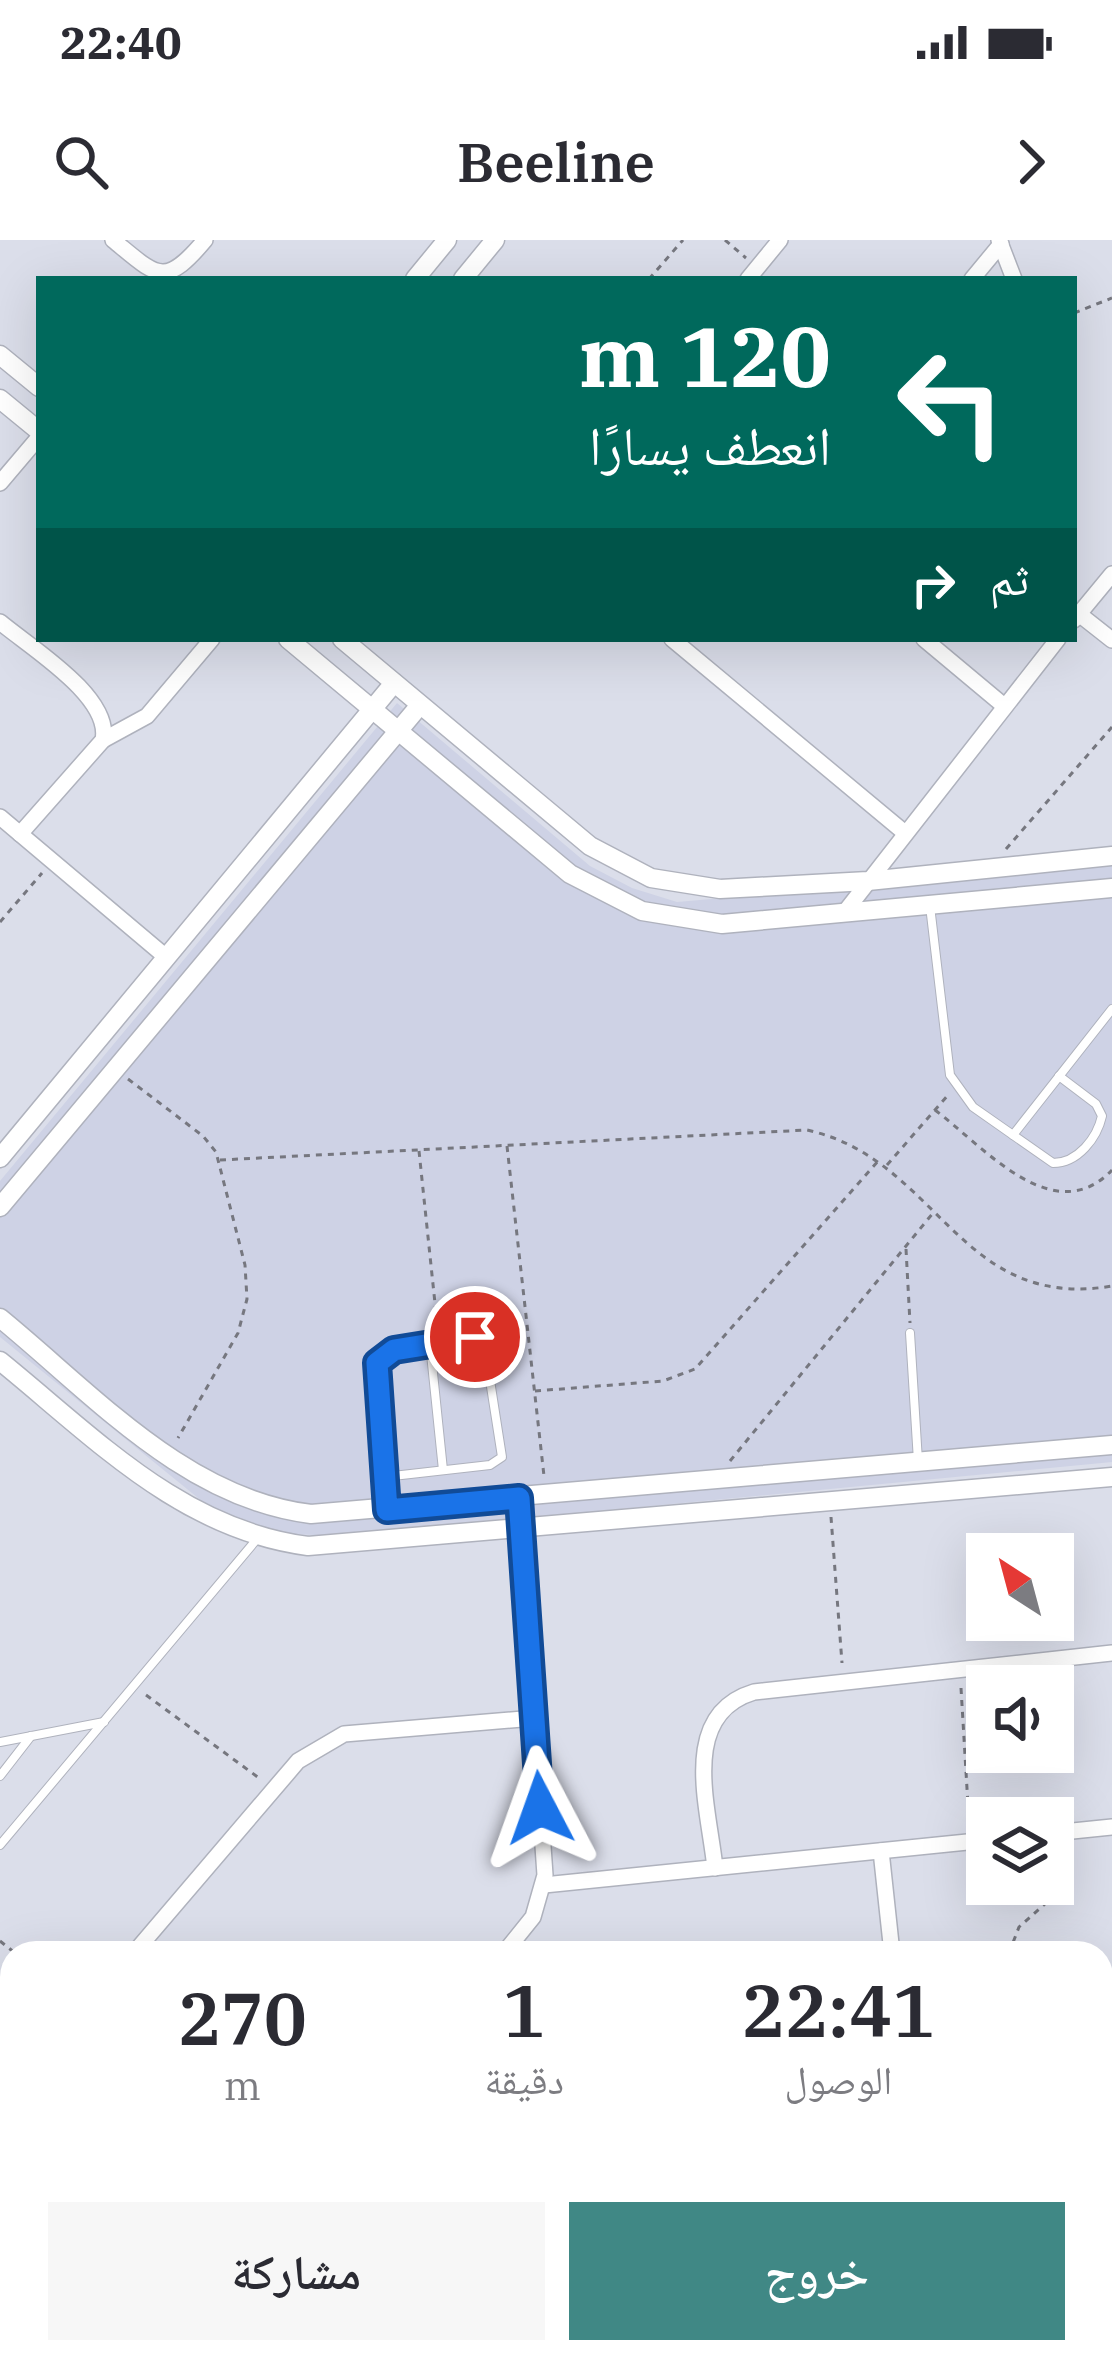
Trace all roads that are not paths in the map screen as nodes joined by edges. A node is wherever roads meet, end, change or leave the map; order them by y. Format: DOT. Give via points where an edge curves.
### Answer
graph roads {
  1 [pos="113,240"];
  2 [pos="205,240"];
  3 [pos="447,240"];
  4 [pos="495,240"];
  5 [pos="780,240"];
  6 [pos="1000,242"];
  7 [pos="753,273"];
  8 [pos="417,276"];
  9 [pos="465,276"];
  10 [pos="974,276"];
  11 [pos="1013,276"];
  12 [pos="0,355"];
  13 [pos="36,385"];
  14 [pos="0,399"];
  15 [pos="36,431"];
  16 [pos="36,438"];
  17 [pos="0,483"];
  18 [pos="1112,574"];
  19 [pos="1077,617"];
  20 [pos="0,622"];
  21 [pos="1112,640"];
  22 [pos="209,642"];
  23 [pos="292,642"];
  24 [pos="345,642"];
  25 [pos="676,642"];
  26 [pos="928,642"];
  27 [pos="1056,642"];
  28 [pos="394,682"];
  29 [pos="420,704"];
  30 [pos="1004,705"];
  31 [pos="372,709"];
  32 [pos="398,731"];
  33 [pos="103,740"];
  34 [pos="0,817"];
  35 [pos="905,833"];
  36 [pos="20,834"];
  37 [pos="1112,856"];
  38 [pos="868,881"];
  39 [pos="1112,887"];
  40 [pos="930,904"];
  41 [pos="844,913"];
  42 [pos="166,957"];
  43 [pos="1112,1009"];
  44 [pos="1059,1076"];
  45 [pos="1013,1135"];
  46 [pos="0,1158"];
  47 [pos="0,1207"];
  48 [pos="0,1318"];
  49 [pos="910,1334"];
  50 [pos="435,1343"];
  51 [pos="0,1361"];
  52 [pos="1112,1445"];
  53 [pos="996,1455"];
  54 [pos="918,1462"];
  55 [pos="443,1470"];
  56 [pos="384,1477"];
  57 [pos="1112,1477"];
  58 [pos="998,1487"];
  59 [pos="519,1498"];
  60 [pos="387,1510"];
  61 [pos="521,1530"];
  62 [pos="258,1538"];
  63 [pos="1112,1653"];
  64 [pos="534,1718"];
  65 [pos="105,1722"];
  66 [pos="31,1736"];
  67 [pos="0,1742"];
  68 [pos="0,1776"];
  69 [pos="1112,1827"];
  70 [pos="1074,1831"];
  71 [pos="966,1842"];
  72 [pos="0,1845"];
  73 [pos="881,1851"];
  74 [pos="715,1868"];
  75 [pos="544,1885"];
  76 [pos="144,1941"];
  77 [pos="514,1941"];
  78 [pos="891,1941"];
  1 -- 2 [label="street" via="164,274"];
  3 -- 8 [label="street"];
  4 -- 9 [label="street"];
  5 -- 7 [label="street"];
  6 -- 10 [label="street"];
  6 -- 11 [label="street"];
  12 -- 13 [label="street"];
  14 -- 15 [label="street"];
  16 -- 17 [label="street"];
  18 -- 19 [label="street"];
  19 -- 21 [label="street"];
  20 -- 33 [label="street" via="98,705"];
  22 -- 33 [label="street" via="140,723"];
  23 -- 31 [label="street"];
  24 -- 28 [label="street"];
  25 -- 35 [label="street"];
  26 -- 30 [label="street"];
  27 -- 30 [label="street"];
  28 -- 29 [label="street"];
  28 -- 31 [label="street"];
  29 -- 32 [label="street"];
  29 -- 38 [label="street" via="590,846 651,878 720,889"];
  30 -- 35 [label="street"];
  31 -- 32 [label="street"];
  31 -- 42 [label="street"];
  32 -- 41 [label="street" via="569,874 616,902 695,922"];
  32 -- 47 [label="street"];
  33 -- 36 [label="street"];
  34 -- 36 [label="street"];
  35 -- 38 [label="street"];
  36 -- 42 [label="street"];
  37 -- 38 [label="street"];
  38 -- 41 [label="street"];
  39 -- 40 [label="street"];
  40 -- 41 [label="street"];
  40 -- 45 [label="lane" via="947,1064 973,1107"];
  42 -- 46 [label="street"];
  43 -- 44 [label="lane"];
  44 -- 45 [label="lane"];
  44 -- 45 [label="lane" via="1102,1116 1078,1157 1053,1163"];
  48 -- 60 [label="street" via="213,1486 266,1507 333,1515"];
  49 -- 54 [label="lane"];
  50 -- 55 [label="lane"];
  50 -- 55 [label="lane" via="475,1337 488,1347 504,1452 490,1465"];
  50 -- 56 [label="lane" via="387,1352 377,1363"];
  51 -- 62 [label="street" via="162,1492"];
  52 -- 53 [label="street"];
  53 -- 54 [label="street"];
  53 -- 58 [label="street"];
  54 -- 59 [label="street"];
  55 -- 56 [label="lane"];
  56 -- 60 [label="lane"];
  57 -- 58 [label="street"];
  58 -- 61 [label="street"];
  59 -- 60 [label="street"];
  59 -- 61 [label="street"];
  61 -- 62 [label="street" via="334,1547"];
  61 -- 64 [label="street"];
  62 -- 65 [label="lane"];
  63 -- 74 [label="street" via="754,1692 730,1702 703,1742"];
  64 -- 75 [label="street"];
  64 -- 76 [label="street" via="344,1734 313,1747"];
  65 -- 66 [label="lane"];
  65 -- 72 [label="lane"];
  66 -- 67 [label="lane"];
  66 -- 68 [label="lane"];
  69 -- 70 [label="street"];
  71 -- 73 [label="street"];
  73 -- 74 [label="street"];
  73 -- 78 [label="street"];
  74 -- 75 [label="street"];
  75 -- 77 [label="street"];
}
